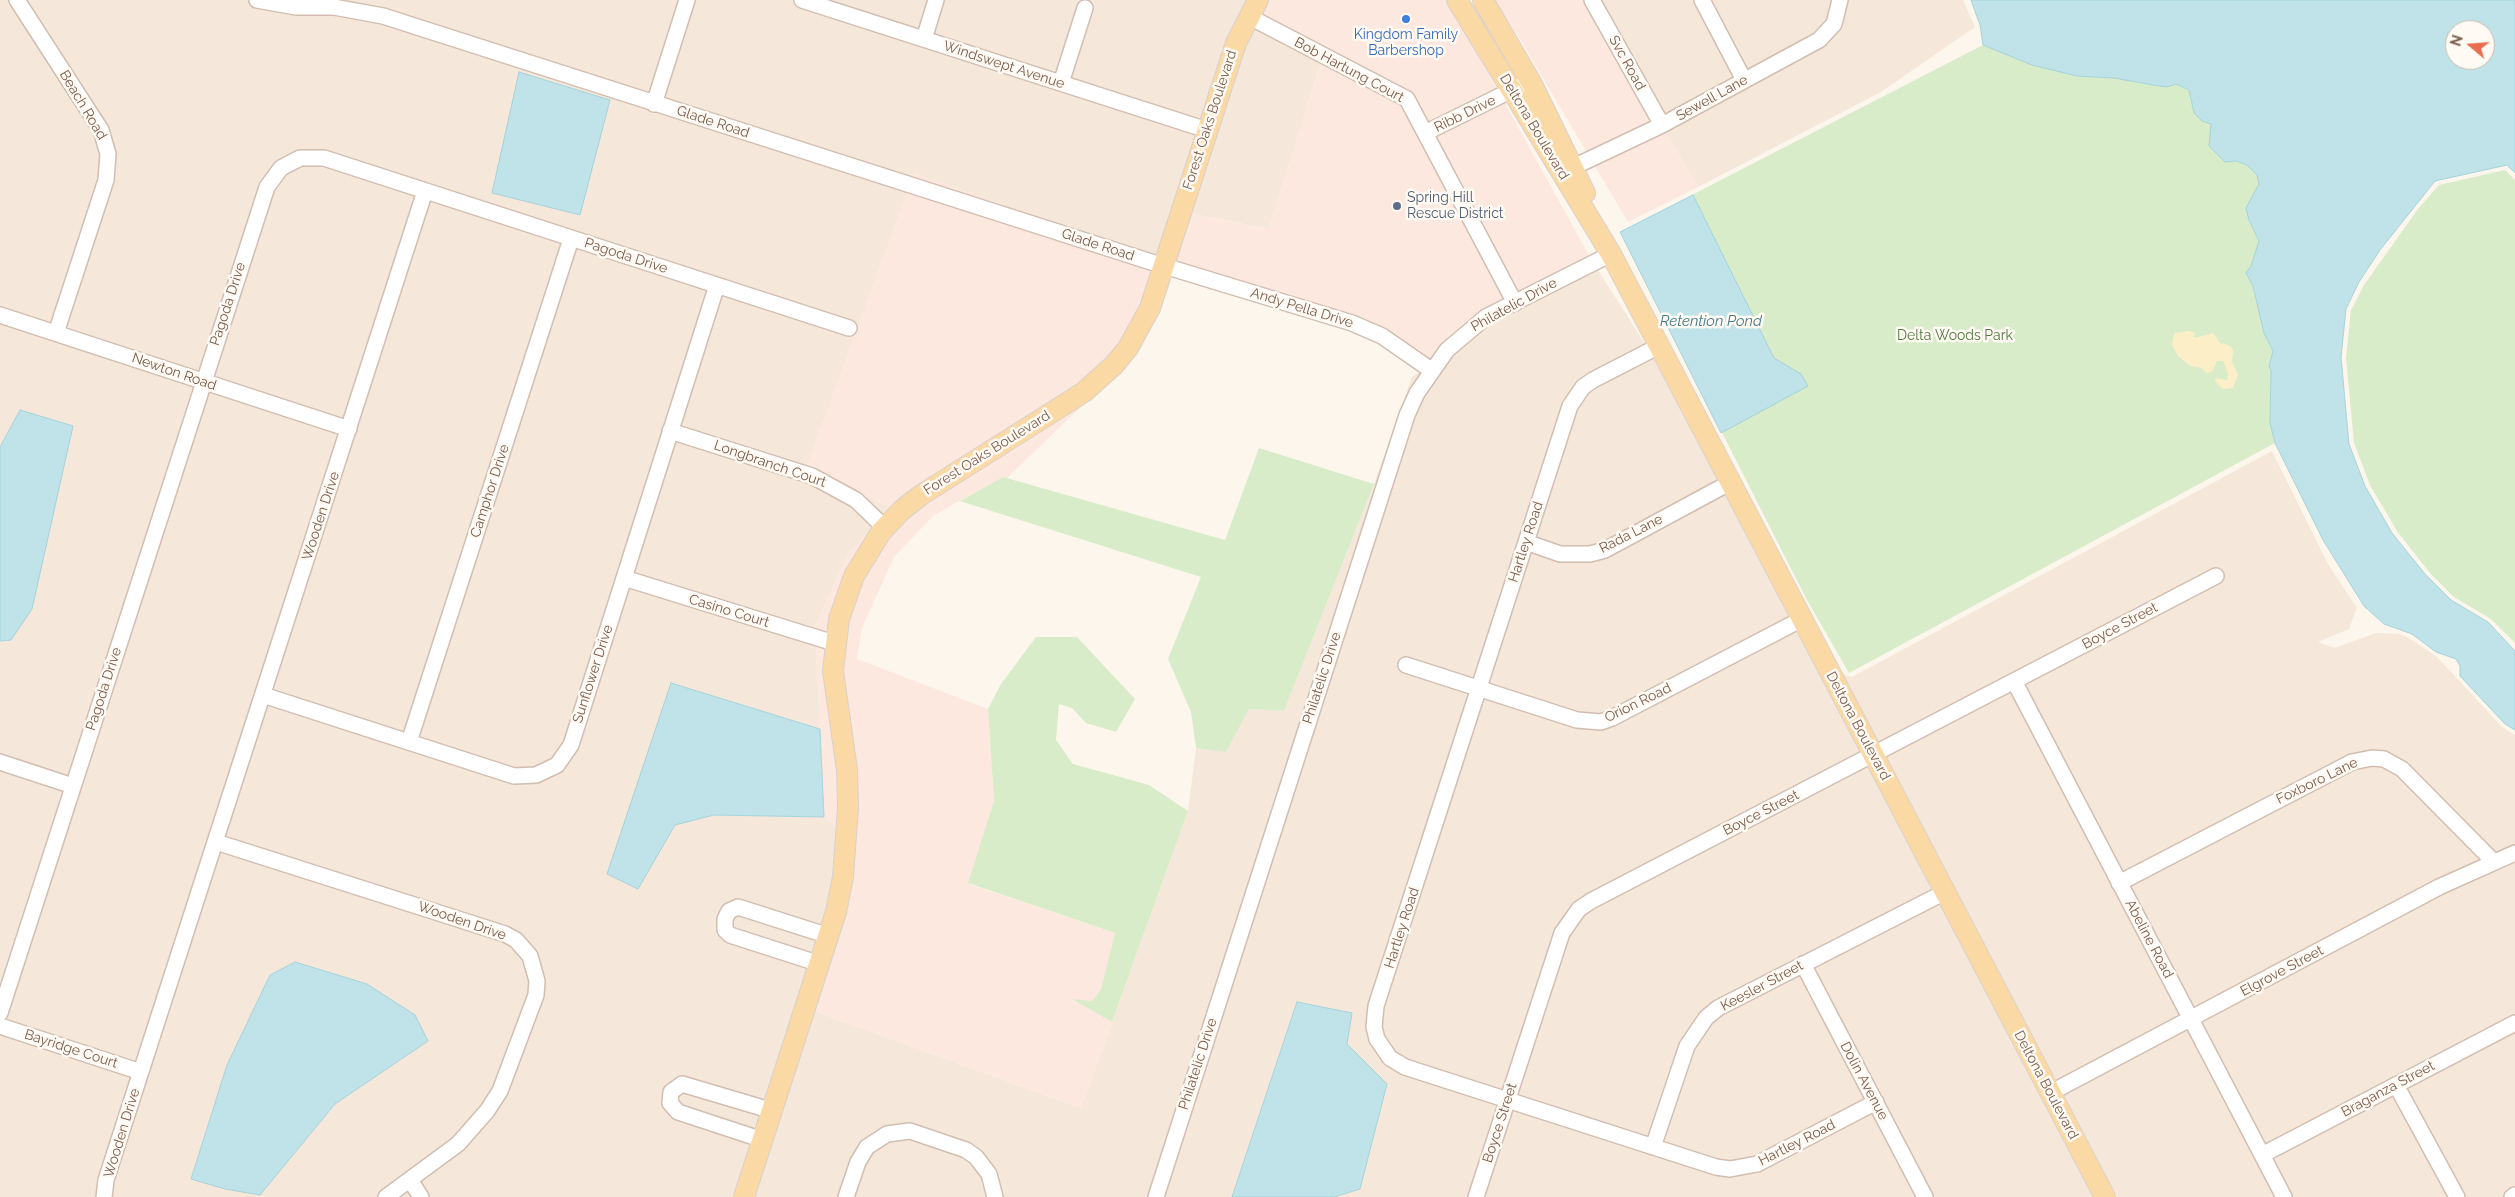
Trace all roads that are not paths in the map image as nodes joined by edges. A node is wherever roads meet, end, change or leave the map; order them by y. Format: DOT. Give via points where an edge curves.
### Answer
graph roads {
  1 [pos="17,0"];
  2 [pos="257,0"];
  3 [pos="687,0"];
  4 [pos="802,0"];
  5 [pos="936,0"];
  6 [pos="1457,0"];
  7 [pos="1483,0"];
  8 [pos="1592,0"];
  9 [pos="1702,0"];
  10 [pos="1840,0"];
  11 [pos="1085,8"];
  12 [pos="1253,8"];
  13 [pos="924,39"];
  14 [pos="1530,80"];
  15 [pos="1744,80"];
  16 [pos="1061,83"];
  17 [pos="1512,92"];
  18 [pos="654,104"];
  19 [pos="1662,125"];
  20 [pos="1207,130"];
  21 [pos="1425,133"];
  22 [pos="1568,169"];
  23 [pos="425,191"];
  24 [pos="571,239"];
  25 [pos="1612,254"];
  26 [pos="1164,266"];
  27 [pos="717,285"];
  28 [pos="1514,303"];
  29 [pos="0,315"];
  30 [pos="849,328"];
  31 [pos="56,333"];
  32 [pos="1659,346"];
  33 [pos="1431,370"];
  34 [pos="202,382"];
  35 [pos="349,430"];
  36 [pos="670,431"];
  37 [pos="1731,482"];
  38 [pos="885,528"];
  39 [pos="1526,542"];
  40 [pos="2216,576"];
  41 [pos="624,578"];
  42 [pos="1802,619"];
  43 [pos="834,643"];
  44 [pos="1406,665"];
  45 [pos="2014,681"];
  46 [pos="1479,688"];
  47 [pos="263,695"];
  48 [pos="409,742"];
  49 [pos="1873,755"];
  50 [pos="0,762"];
  51 [pos="73,786"];
  52 [pos="216,842"];
  53 [pos="2515,853"];
  54 [pos="2493,861"];
  55 [pos="2119,883"];
  56 [pos="1945,892"];
  57 [pos="829,936"];
  58 [pos="820,964"];
  59 [pos="1803,964"];
  60 [pos="0,1013"];
  61 [pos="2191,1019"];
  62 [pos="2515,1023"];
  63 [pos="0,1026"];
  64 [pos="141,1072"];
  65 [pos="2396,1084"];
  66 [pos="2050,1092"];
  67 [pos="1507,1101"];
  68 [pos="1876,1102"];
  69 [pos="773,1111"];
  70 [pos="763,1140"];
  71 [pos="1653,1147"];
  72 [pos="2262,1155"];
  73 [pos="410,1180"];
  74 [pos="104,1197"];
  75 [pos="386,1197"];
  76 [pos="421,1197"];
  77 [pos="744,1197"];
  78 [pos="846,1197"];
  79 [pos="995,1197"];
  80 [pos="1156,1197"];
  81 [pos="1476,1197"];
  82 [pos="1925,1197"];
  83 [pos="2105,1197"];
  84 [pos="2284,1197"];
  85 [pos="2457,1197"];
  1 -- 31 [label="street, Beach Road" via="101,130 108,154 106,180"];
  2 -- 18 [label="street, Glade Road" via="296,7 334,7 383,16"];
  3 -- 18 [label="street"];
  4 -- 13 [label="street, Windswept Avenue"];
  5 -- 13 [label="street"];
  6 -- 17 [label="main road, Deltona Boulevard"];
  7 -- 14 [label="main road, Deltona Boulevard"];
  8 -- 19 [label="street, Svc Road"];
  9 -- 15 [label="street"];
  10 -- 15 [label="street, Sewell Lane" via="1834,24 1819,40"];
  11 -- 16 [label="street"];
  12 -- 20 [label="main road, Forest Oaks Boulevard" via="1236,42"];
  12 -- 21 [label="street, Bob Hartung Court" via="1407,99"];
  13 -- 16 [label="street, Windswept Avenue"];
  14 -- 17 [label="street, Ribb Drive"];
  14 -- 22 [label="main road, Deltona Boulevard"];
  15 -- 19 [label="street, Sewell Lane"];
  16 -- 20 [label="street, Windswept Avenue"];
  17 -- 21 [label="street, Ribb Drive"];
  17 -- 22 [label="main road, Deltona Boulevard"];
  18 -- 26 [label="street, Glade Road"];
  19 -- 22 [label="street, Sewell Lane"];
  20 -- 26 [label="main road, Forest Oaks Boulevard"];
  21 -- 28 [label="street, Bob Hartung Court"];
  22 -- 25 [label="main road, Deltona Boulevard"];
  23 -- 24 [label="street, Pagoda Drive"];
  23 -- 34 [label="street, Pagoda Drive" via="324,158 300,158 281,168 267,187"];
  23 -- 35 [label="street, Wooden Drive"];
  24 -- 27 [label="street, Pagoda Drive"];
  24 -- 48 [label="street, Camphor Drive"];
  25 -- 28 [label="street, Philatelic Drive"];
  25 -- 32 [label="main road, Deltona Boulevard"];
  26 -- 33 [label="street, Andy Pella Drive" via="1360,326 1402,348"];
  26 -- 38 [label="main road, Forest Oaks Boulevard" via="1140,329 1099,380 921,495"];
  27 -- 30 [label="street, Pagoda Drive"];
  27 -- 36 [label="street, Sunflower Drive"];
  28 -- 33 [label="street, Philatelic Drive" via="1466,332"];
  29 -- 31 [label="street, Newton Road"];
  31 -- 34 [label="street, Newton Road"];
  32 -- 37 [label="main road, Deltona Boulevard"];
  32 -- 39 [label="street, Hartley Road" via="1593,380 1576,396"];
  33 -- 80 [label="street, Philatelic Drive" via="1407,415"];
  34 -- 35 [label="street, Newton Road"];
  34 -- 51 [label="street, Pagoda Drive"];
  35 -- 47 [label="street, Wooden Drive"];
  36 -- 38 [label="street, Longbranch Court" via="812,476 856,500"];
  36 -- 41 [label="street, Sunflower Drive"];
  37 -- 39 [label="street, Rada Lane" via="1605,550 1590,554 1560,554"];
  37 -- 42 [label="main road, Deltona Boulevard"];
  38 -- 43 [label="main road, Forest Oaks Boulevard" via="854,576"];
  39 -- 46 [label="street, Hartley Road"];
  40 -- 45 [label="street, Boyce Street"];
  41 -- 43 [label="street, Casino Court"];
  41 -- 48 [label="street, Sunflower Drive" via="571,745 557,764 536,776 514,776"];
  42 -- 46 [label="street, Orion Road" via="1601,722 1577,720"];
  42 -- 49 [label="main road, Deltona Boulevard"];
  43 -- 57 [label="main road, Forest Oaks Boulevard" via="835,694 845,755 848,808 843,877"];
  44 -- 46 [label="street, Orion Road"];
  45 -- 49 [label="street, Boyce Street"];
  45 -- 55 [label="street, Abeline Road"];
  46 -- 67 [label="street, Hartley Road" via="1376,1006 1374,1027 1382,1049 1397,1064"];
  47 -- 48 [label="street, Sunflower Drive"];
  47 -- 52 [label="street, Wooden Drive"];
  49 -- 56 [label="main road, Deltona Boulevard"];
  49 -- 67 [label="street, Boyce Street" via="1579,909 1562,933"];
  50 -- 51 [label="street"];
  51 -- 60 [label="street, Pagoda Drive"];
  52 -- 64 [label="street, Wooden Drive"];
  52 -- 73 [label="street, Wooden Drive" via="505,934 516,940 530,956 537,981 536,994 500,1091 465,1137"];
  53 -- 54 [label="street, Elgrove Street"];
  54 -- 55 [label="street, Foxboro Lane" via="2402,769 2384,759 2372,758 2352,762"];
  54 -- 61 [label="street, Elgrove Street"];
  55 -- 61 [label="street, Abeline Road"];
  56 -- 59 [label="street, Keesler Street"];
  56 -- 66 [label="main road, Deltona Boulevard"];
  57 -- 58 [label="main road, Forest Oaks Boulevard"];
  57 -- 58 [label="street" via="738,908 726,916 725,930 730,935"];
  58 -- 69 [label="main road, Forest Oaks Boulevard"];
  59 -- 68 [label="street, Dolin Avenue"];
  59 -- 71 [label="street, Keesler Street" via="1718,1008 1695,1032 1687,1046"];
  61 -- 66 [label="street, Elgrove Street"];
  61 -- 72 [label="street, Abeline Road"];
  62 -- 65 [label="street, Braganza Street"];
  63 -- 64 [label="street, Bayridge Court"];
  64 -- 74 [label="street, Wooden Drive" via="106,1180"];
  65 -- 72 [label="street, Braganza Street"];
  65 -- 85 [label="street"];
  66 -- 83 [label="main road, Deltona Boulevard"];
  67 -- 71 [label="street, Hartley Road"];
  67 -- 81 [label="street, Boyce Street"];
  68 -- 71 [label="street, Hartley Road" via="1746,1167 1716,1167"];
  68 -- 82 [label="street, Dolin Avenue"];
  69 -- 70 [label="main road, Forest Oaks Boulevard"];
  69 -- 70 [label="street" via="682,1084 671,1092 670,1103 678,1112"];
  70 -- 77 [label="main road, Forest Oaks Boulevard"];
  72 -- 84 [label="street, Abeline Road"];
  73 -- 75 [label="street, Wooden Drive"];
  73 -- 76 [label="street"];
  78 -- 79 [label="street" via="867,1147 887,1134 910,1131 966,1150 976,1157 989,1174"];
}
